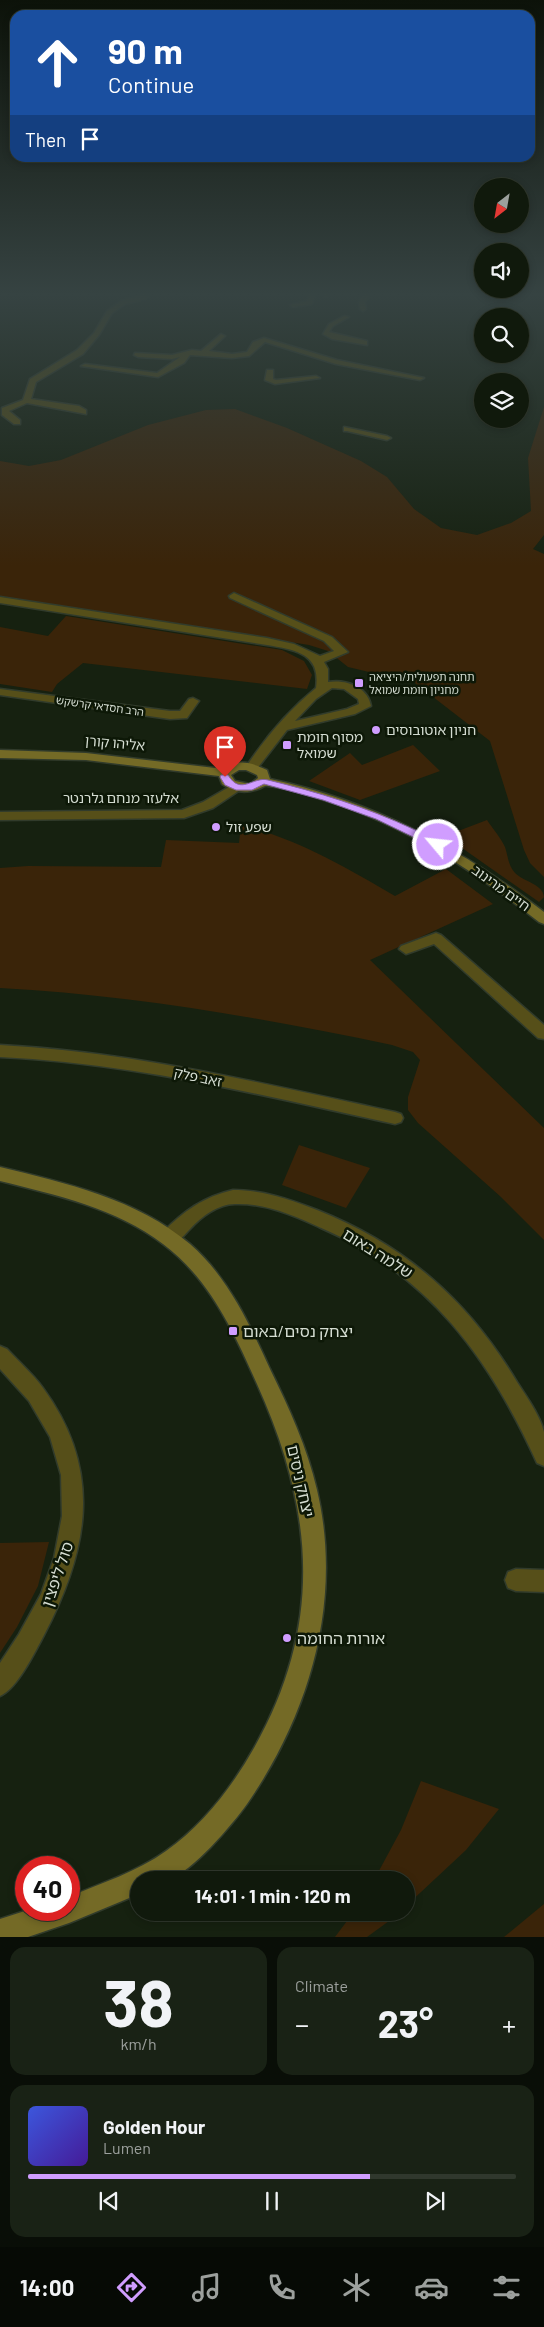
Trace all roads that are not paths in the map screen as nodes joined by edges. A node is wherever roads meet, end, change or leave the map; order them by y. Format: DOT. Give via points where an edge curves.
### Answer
graph roads {
  1 [pos="32,384"];
  2 [pos="26,401"];
  3 [pos="83,412"];
  4 [pos="17,422"];
  5 [pos="347,429"];
  6 [pos="387,438"];
  7 [pos="234,596"];
  8 [pos="0,600"];
  9 [pos="318,660"];
  10 [pos="322,688"];
  11 [pos="0,692"];
  12 [pos="193,702"];
  13 [pos="285,727"];
  14 [pos="0,754"];
  15 [pos="252,767"];
  16 [pos="226,773"];
  17 [pos="263,781"];
  18 [pos="236,787"];
  19 [pos="0,816"];
  20 [pos="544,919"];
  21 [pos="406,949"];
  22 [pos="544,1034"];
  23 [pos="0,1051"];
  24 [pos="395,1118"];
  25 [pos="0,1174"];
  26 [pos="170,1238"];
  27 [pos="0,1354"];
  28 [pos="544,1456"];
  29 [pos="516,1580"];
  30 [pos="544,1581"];
  31 [pos="0,1684"];
  32 [pos="157,1871"];
  33 [pos="130,1885"];
  34 [pos="80,1905"];
  35 [pos="35,1921"];
  36 [pos="0,1933"];
  1 -- 2 [label="street"];
  2 -- 3 [label="street" via="76,408"];
  2 -- 4 [label="street" via="5,410"];
  5 -- 6 [label="street"];
  7 -- 9 [label="street" via="328,639 342,652"];
  8 -- 9 [label="street" via="285,646"];
  9 -- 10 [label="street" via="324,675"];
  10 -- 13 [label="street"];
  10 -- 13 [label="street" via="338,685 351,688 364,698 365,706"];
  11 -- 12 [label="street, הרב חסדאי קרשקש" via="170,715 183,715"];
  13 -- 15 [label="street" via="263,749"];
  14 -- 16 [label="street, אליהו קורן" via="131,759"];
  15 -- 16 [label="street" via="237,767"];
  15 -- 17 [label="street" via="263,773"];
  16 -- 18 [label="street" via="226,781"];
  17 -- 18 [label="street" via="252,787"];
  17 -- 20 [label="street, חיים מרינוב" via="348,805 425,837"];
  18 -- 19 [label="street, אלעזר מנחם גלרנטר" via="214,802 184,814"];
  21 -- 22 [label="street" via="436,938"];
  23 -- 24 [label="street, זאב פלק" via="79,1054 132,1062"];
  25 -- 26 [label="street, יצחק ניסים" via="95,1202"];
  26 -- 28 [label="street, שלמה באום" via="200,1207 232,1196 273,1201 360,1238 398,1261 435,1291 492,1360 518,1401"];
  26 -- 32 [label="street, יצחק ניסים" via="213,1280 284,1418 298,1459 309,1508 316,1587 300,1667 264,1756 240,1795 212,1827 177,1859"];
  27 -- 31 [label="street, סול ליפצין" via="38,1393 52,1418 71,1471 74,1496 68,1550 56,1586 20,1655"];
  29 -- 30 [label="street"];
  33 -- 34 [label="street, יצחק ניסים"];
  35 -- 36 [label="street, יצחק ניסים"];
}
